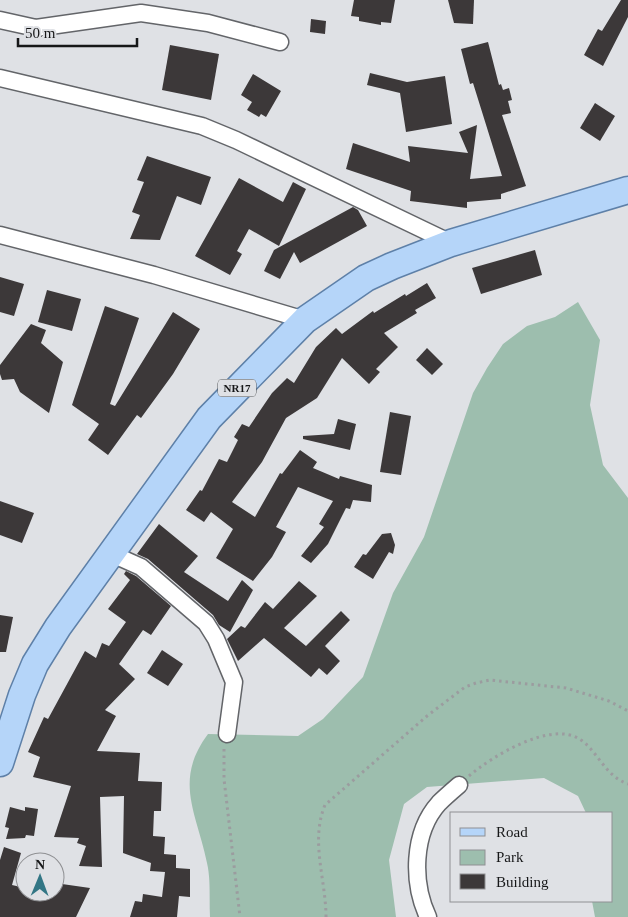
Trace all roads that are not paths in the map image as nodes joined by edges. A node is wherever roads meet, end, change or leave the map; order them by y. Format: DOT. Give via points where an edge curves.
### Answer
graph roads {
  1 [pos="0,20"];
  2 [pos="280,42"];
  3 [pos="0,78"];
  4 [pos="628,190"];
  5 [pos="0,235"];
  6 [pos="451,243"];
  7 [pos="304,320"];
  8 [pos="112,554"];
  9 [pos="227,734"];
  10 [pos="0,763"];
  11 [pos="459,785"];
  12 [pos="428,917"];
  1 -- 2 [label="street" via="36,28 141,13 208,23"];
  3 -- 6 [label="street" via="202,126"];
  4 -- 6 [label="main road, NR17"];
  5 -- 7 [label="street" via="154,275"];
  6 -- 7 [label="main road, NR17" via="366,278"];
  7 -- 8 [label="main road, NR17" via="209,418"];
  8 -- 9 [label="street" via="141,568 206,623 234,682"];
  8 -- 10 [label="main road, NR17" via="35,664"];
  11 -- 12 [label="street" via="438,804 420,836 419,891"];
}
